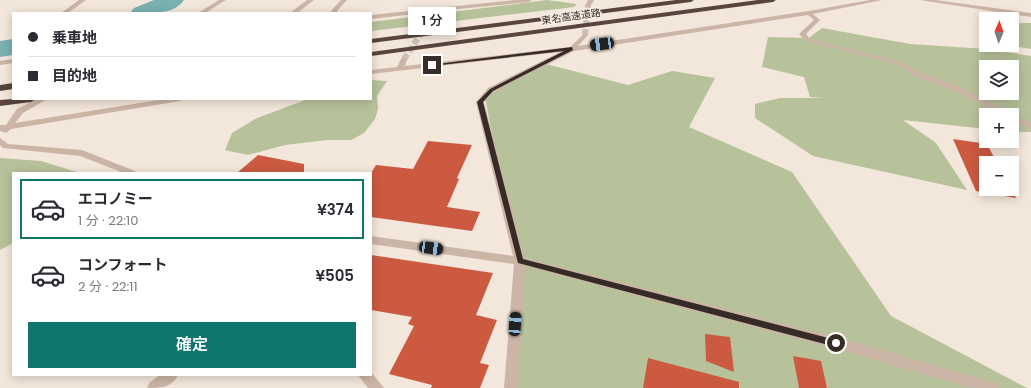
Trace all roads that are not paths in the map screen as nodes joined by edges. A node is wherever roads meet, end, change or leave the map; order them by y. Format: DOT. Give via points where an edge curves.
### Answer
graph roads {
  1 [pos="83,0"];
  2 [pos="223,0"];
  3 [pos="311,0"];
  4 [pos="344,0"];
  5 [pos="529,0"];
  6 [pos="592,0"];
  7 [pos="691,0"];
  8 [pos="773,0"];
  9 [pos="879,0"];
  10 [pos="923,0"];
  11 [pos="588,6"];
  12 [pos="437,9"];
  13 [pos="65,12"];
  14 [pos="203,12"];
  15 [pos="294,12"];
  16 [pos="335,12"];
  17 [pos="810,13"];
  18 [pos="1031,15"];
  19 [pos="372,17"];
  20 [pos="427,25"];
  21 [pos="585,34"];
  22 [pos="372,41"];
  23 [pos="572,49"];
  24 [pos="372,54"];
  25 [pos="404,59"];
  26 [pos="12,61"];
  27 [pos="0,63"];
  28 [pos="400,69"];
  29 [pos="372,72"];
  30 [pos="12,86"];
  31 [pos="0,88"];
  32 [pos="23,100"];
  33 [pos="41,100"];
  34 [pos="174,100"];
  35 [pos="0,103"];
  36 [pos="995,108"];
  37 [pos="1019,120"];
  38 [pos="1031,126"];
  39 [pos="4,127"];
  40 [pos="0,140"];
  41 [pos="130,172"];
  42 [pos="372,240"];
  43 [pos="520,261"];
  44 [pos="169,376"];
  45 [pos="366,376"];
  46 [pos="154,388"];
  47 [pos="377,388"];
  48 [pos="510,388"];
  49 [pos="993,388"];
  1 -- 13 [label="street"];
  2 -- 14 [label="street"];
  3 -- 15 [label="street"];
  4 -- 16 [label="street"];
  5 -- 12 [label="street"];
  6 -- 11 [label="street"];
  7 -- 22 [label="highway, 東名高速道路"];
  8 -- 24 [label="highway, 東名高速道路"];
  9 -- 17 [label="street"];
  10 -- 18 [label="street"];
  12 -- 19 [label="street"];
  12 -- 20 [label="street"];
  17 -- 23 [label="street"];
  17 -- 36 [label="street" via="817,20 802,34 808,40 898,63 919,75 955,88"];
  21 -- 23 [label="street"];
  23 -- 28 [label="street"];
  23 -- 43 [label="street" via="491,90 480,102"];
  25 -- 28 [label="street"];
  26 -- 27 [label="street"];
  28 -- 29 [label="street"];
  30 -- 31 [label="highway"];
  32 -- 35 [label="highway"];
  33 -- 39 [label="street" via="20,111"];
  34 -- 39 [label="street"];
  37 -- 38 [label="street"];
  39 -- 40 [label="street"];
  40 -- 41 [label="street" via="6,146 82,153"];
  42 -- 43 [label="street"];
  43 -- 48 [label="street"];
  43 -- 49 [label="street" via="836,343"];
  44 -- 46 [label="street"];
  45 -- 47 [label="street"];
}
